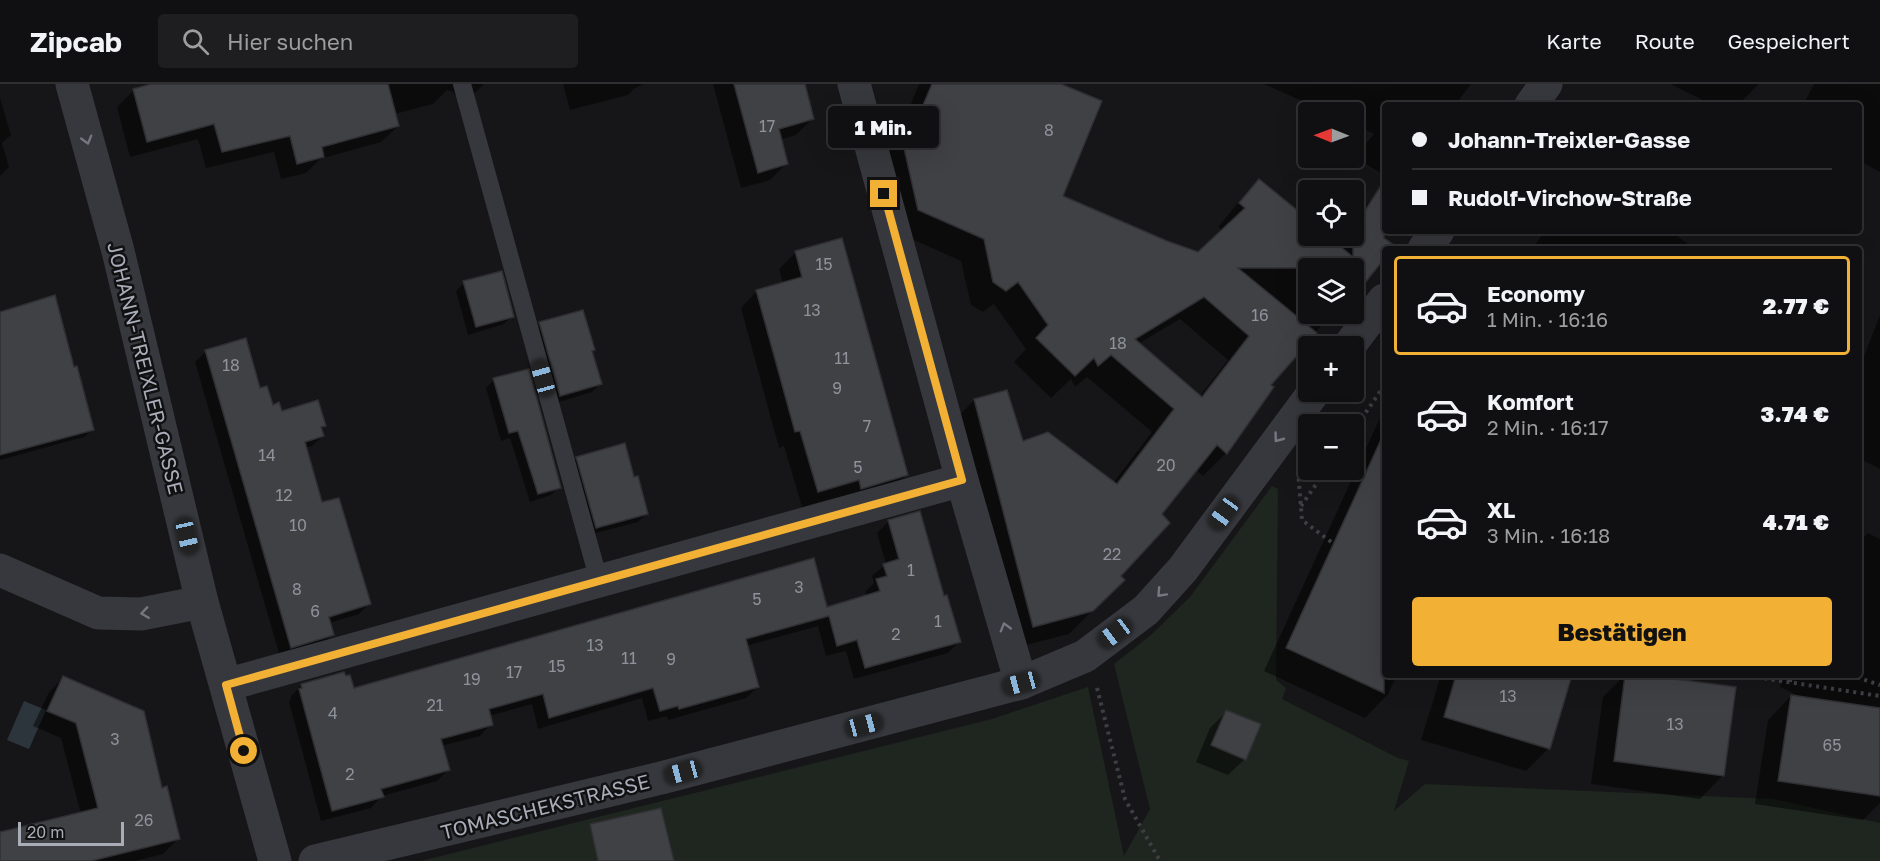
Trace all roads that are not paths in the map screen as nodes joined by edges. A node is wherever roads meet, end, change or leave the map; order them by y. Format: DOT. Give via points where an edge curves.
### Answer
graph roads {
  1 [pos="72,84"];
  2 [pos="462,84"];
  3 [pos="855,84"];
  4 [pos="1546,84"];
  5 [pos="1533,102"];
  6 [pos="1436,234"];
  7 [pos="1426,246"];
  8 [pos="1382,303"];
  9 [pos="1357,336"];
  10 [pos="1307,402"];
  11 [pos="962,480"];
  12 [pos="0,570"];
  13 [pos="598,581"];
  14 [pos="202,602"];
  15 [pos="1021,683"];
  16 [pos="226,685"];
  17 [pos="274,861"];
  18 [pos="315,861"];
  1 -- 14 [label="street, JOHANN-TREIXLER-GASSE, one-way" via="118,251"];
  2 -- 13 [label="lane"];
  3 -- 11 [label="street"];
  4 -- 5 [label="street"];
  6 -- 7 [label="street"];
  8 -- 9 [label="street"];
  10 -- 15 [label="street, TOMASCHEKSTRASSE, one-way" via="1183,569 1146,610 1084,656"];
  11 -- 13 [label="street"];
  15 -- 11 [label="street, one-way"];
  14 -- 12 [label="street, one-way" via="141,614 98,614"];
  13 -- 16 [label="street"];
  14 -- 16 [label="street, JOHANN-TREIXLER-GASSE"];
  15 -- 18 [label="street, TOMASCHEKSTRASSE" via="661,778"];
  16 -- 17 [label="street, JOHANN-TREIXLER-GASSE"];
}
